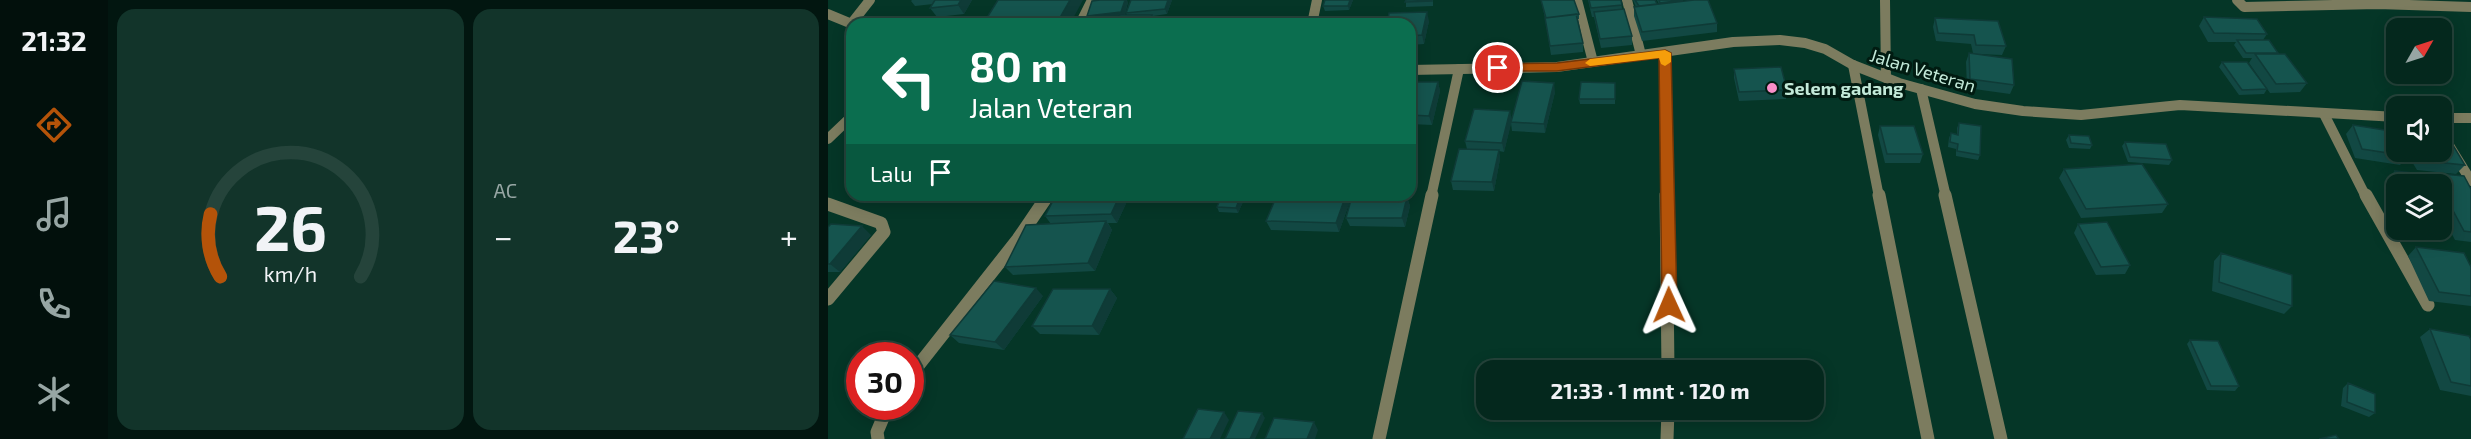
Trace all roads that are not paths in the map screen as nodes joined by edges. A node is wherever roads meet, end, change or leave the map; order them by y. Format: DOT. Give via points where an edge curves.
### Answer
graph roads {
  1 [pos="870,0"];
  2 [pos="1092,0"];
  3 [pos="1317,0"];
  4 [pos="1577,0"];
  5 [pos="1627,0"];
  6 [pos="1885,0"];
  7 [pos="2237,0"];
  8 [pos="2471,7"];
  9 [pos="828,14"];
  10 [pos="856,18"];
  11 [pos="1083,18"];
  12 [pos="1313,18"];
  13 [pos="846,22"];
  14 [pos="1665,53"];
  15 [pos="1641,55"];
  16 [pos="1593,62"];
  17 [pos="1853,65"];
  18 [pos="1459,69"];
  19 [pos="1416,70"];
  20 [pos="1886,78"];
  21 [pos="1921,89"];
  22 [pos="2324,114"];
  23 [pos="2386,117"];
  24 [pos="2452,118"];
  25 [pos="2471,118"];
  26 [pos="846,122"];
  27 [pos="828,139"];
  28 [pos="2452,150"];
  29 [pos="2471,181"];
  30 [pos="1044,201"];
  31 [pos="828,204"];
  32 [pos="828,299"];
  33 [pos="2428,305"];
  34 [pos="924,358"];
  35 [pos="1668,360"];
  36 [pos="882,420"];
  37 [pos="1668,420"];
  38 [pos="878,439"];
  39 [pos="1380,439"];
  40 [pos="1667,439"];
  41 [pos="1928,439"];
  42 [pos="2001,439"];
  1 -- 10 [label="street"];
  2 -- 11 [label="street"];
  3 -- 12 [label="street"];
  4 -- 16 [label="street"];
  5 -- 15 [label="street"];
  6 -- 20 [label="street"];
  7 -- 8 [label="street" via="2244,7"];
  9 -- 13 [label="street"];
  14 -- 15 [label="street, Jalan Veteran"];
  14 -- 17 [label="street, Jalan Veteran" via="1733,42 1780,40 1825,49"];
  14 -- 35 [label="street"];
  15 -- 16 [label="street, Jalan Veteran"];
  16 -- 18 [label="street, Jalan Veteran" via="1557,67"];
  17 -- 20 [label="street, Jalan Veteran"];
  17 -- 41 [label="street"];
  18 -- 19 [label="street, Jalan Veteran"];
  18 -- 39 [label="street"];
  20 -- 21 [label="street, Jalan Veteran"];
  21 -- 22 [label="street, Jalan Veteran" via="1975,104 2081,115 2180,105"];
  21 -- 42 [label="street"];
  22 -- 23 [label="street, Jalan Veteran"];
  22 -- 33 [label="street" via="2377,218"];
  24 -- 25 [label="street"];
  26 -- 27 [label="street"];
  28 -- 29 [label="street"];
  30 -- 34 [label="street"];
  31 -- 32 [label="street" via="881,223 884,228"];
  36 -- 38 [label="street"];
  37 -- 40 [label="street"];
}
